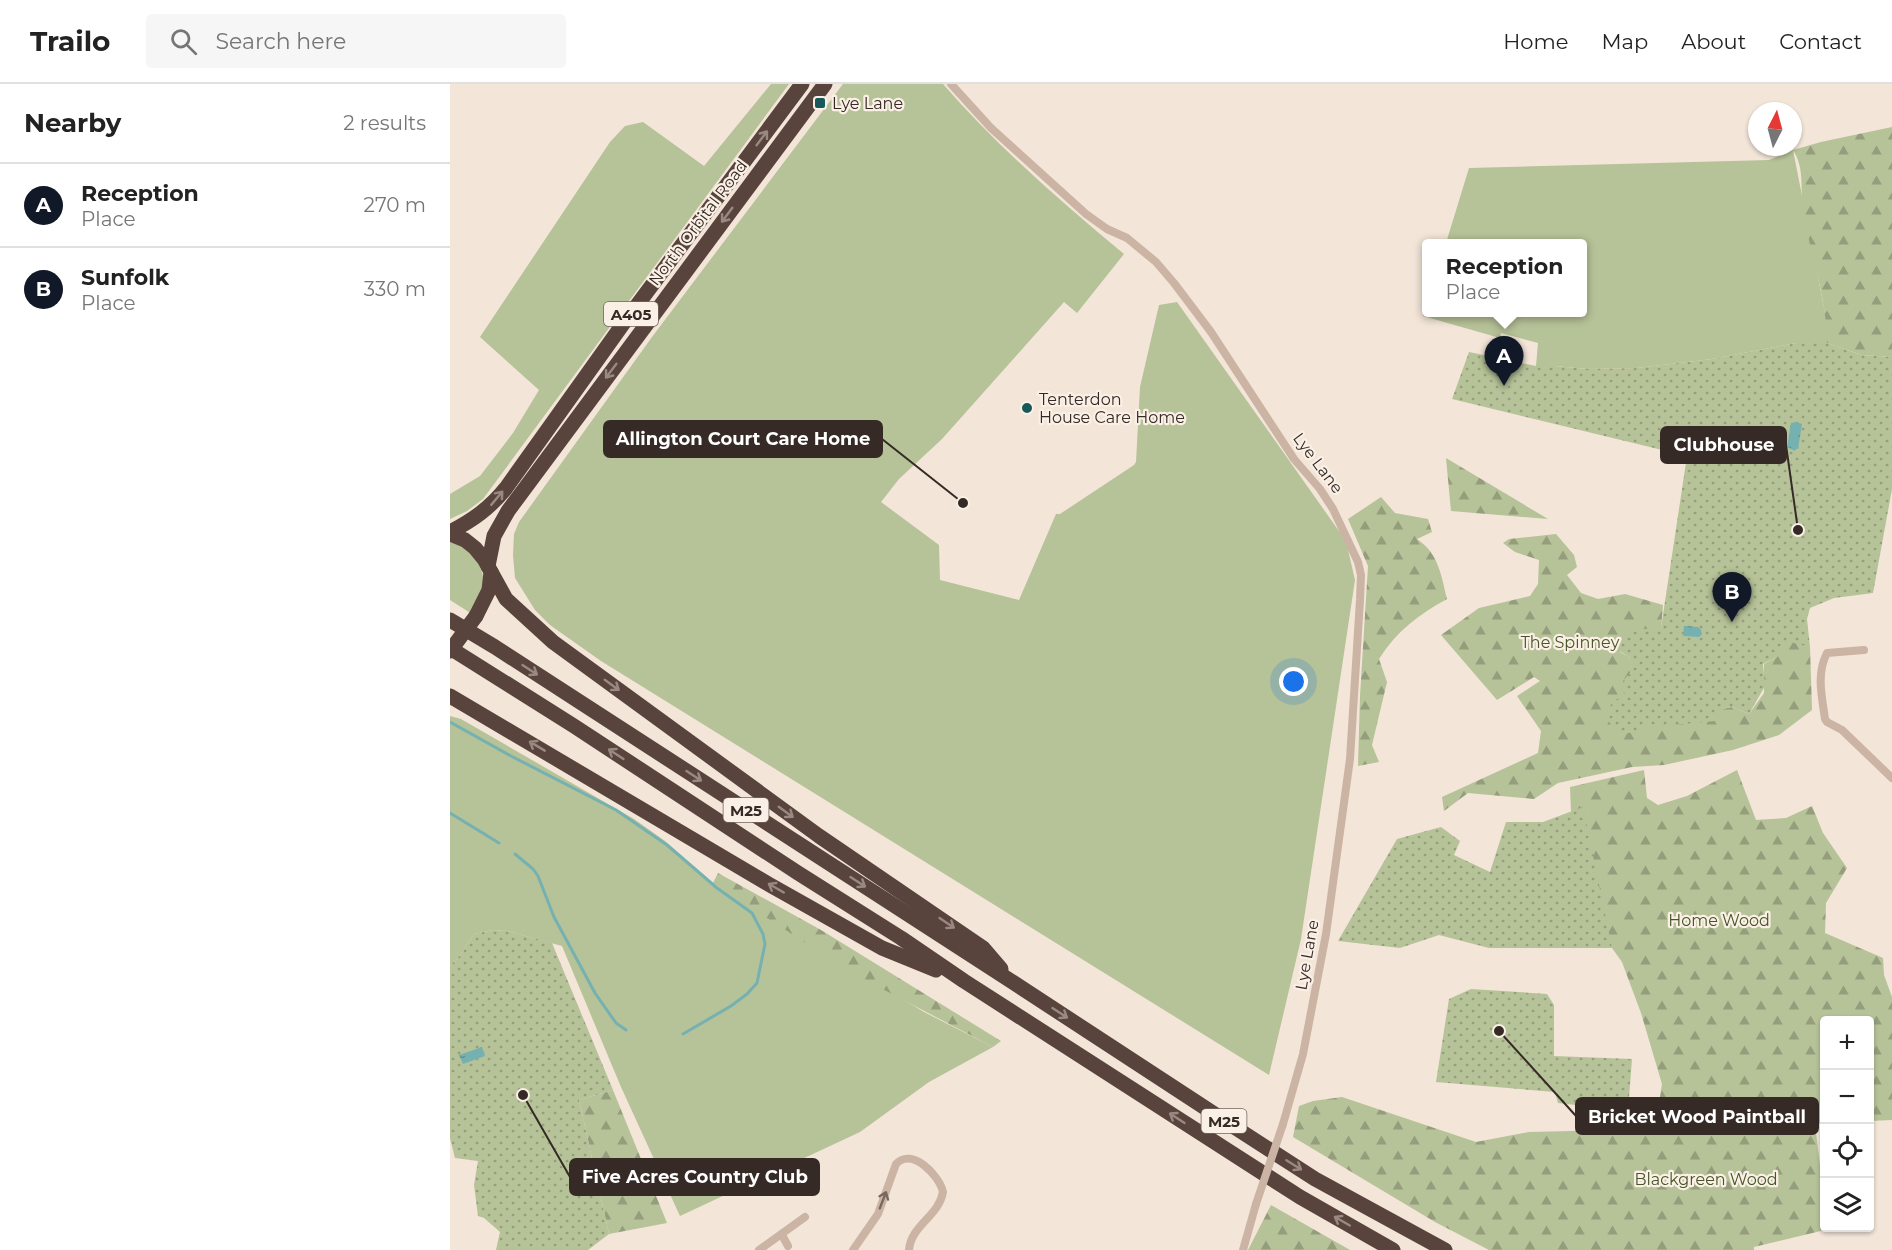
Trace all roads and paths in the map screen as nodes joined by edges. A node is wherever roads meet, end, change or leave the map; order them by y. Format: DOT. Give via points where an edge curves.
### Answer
graph roads {
  1 [pos="802,84"];
  2 [pos="825,84"];
  3 [pos="951,84"];
  4 [pos="450,533"];
  5 [pos="489,569"];
  6 [pos="450,620"];
  7 [pos="450,649"];
  8 [pos="1864,650"];
  9 [pos="450,696"];
  10 [pos="1892,778"];
  11 [pos="964,981"];
  12 [pos="1011,981"];
  13 [pos="805,1217"];
  14 [pos="782,1235"];
  15 [pos="788,1246"];
  16 [pos="759,1250"];
  17 [pos="853,1250"];
  18 [pos="909,1250"];
  19 [pos="1244,1250"];
  20 [pos="1393,1250"];
  21 [pos="1445,1250"];
  4 -- 1 [label="highway, North Orbital Road / A405, one-way" via="493,504"];
  2 -- 5 [label="highway, North Orbital Road / A405, one-way" via="508,511 494,536"];
  3 -- 19 [label="street, Lye Lane, bridge" via="991,128 1086,214 1127,238 1174,283 1294,459 1325,495 1358,562 1360,600 1350,759 1326,934 1303,1054"];
  4 -- 5 [label="highway" via="469,543"];
  5 -- 7 [label="highway, North Orbital Road, bridge" via="489,590 476,616"];
  5 -- 12 [label="highway, M25, one-way" via="506,599 553,642 819,836 983,948"];
  6 -- 12 [label="highway, M25, one-way"];
  11 -- 7 [label="highway, M25, one-way"];
  8 -- 10 [label="street" via="1827,653 1821,669 1825,719"];
  11 -- 9 [label="highway, M25, one-way" via="882,948"];
  20 -- 11 [label="highway, M25, one-way" via="1300,1197"];
  12 -- 21 [label="highway, M25, one-way" via="1315,1179"];
  13 -- 14 [label="street"];
  14 -- 15 [label="street"];
  14 -- 16 [label="street"];
  17 -- 18 [label="street, one-way" via="878,1214 896,1164 902,1158 920,1162 938,1178 943,1192 938,1207 914,1233"];
}
